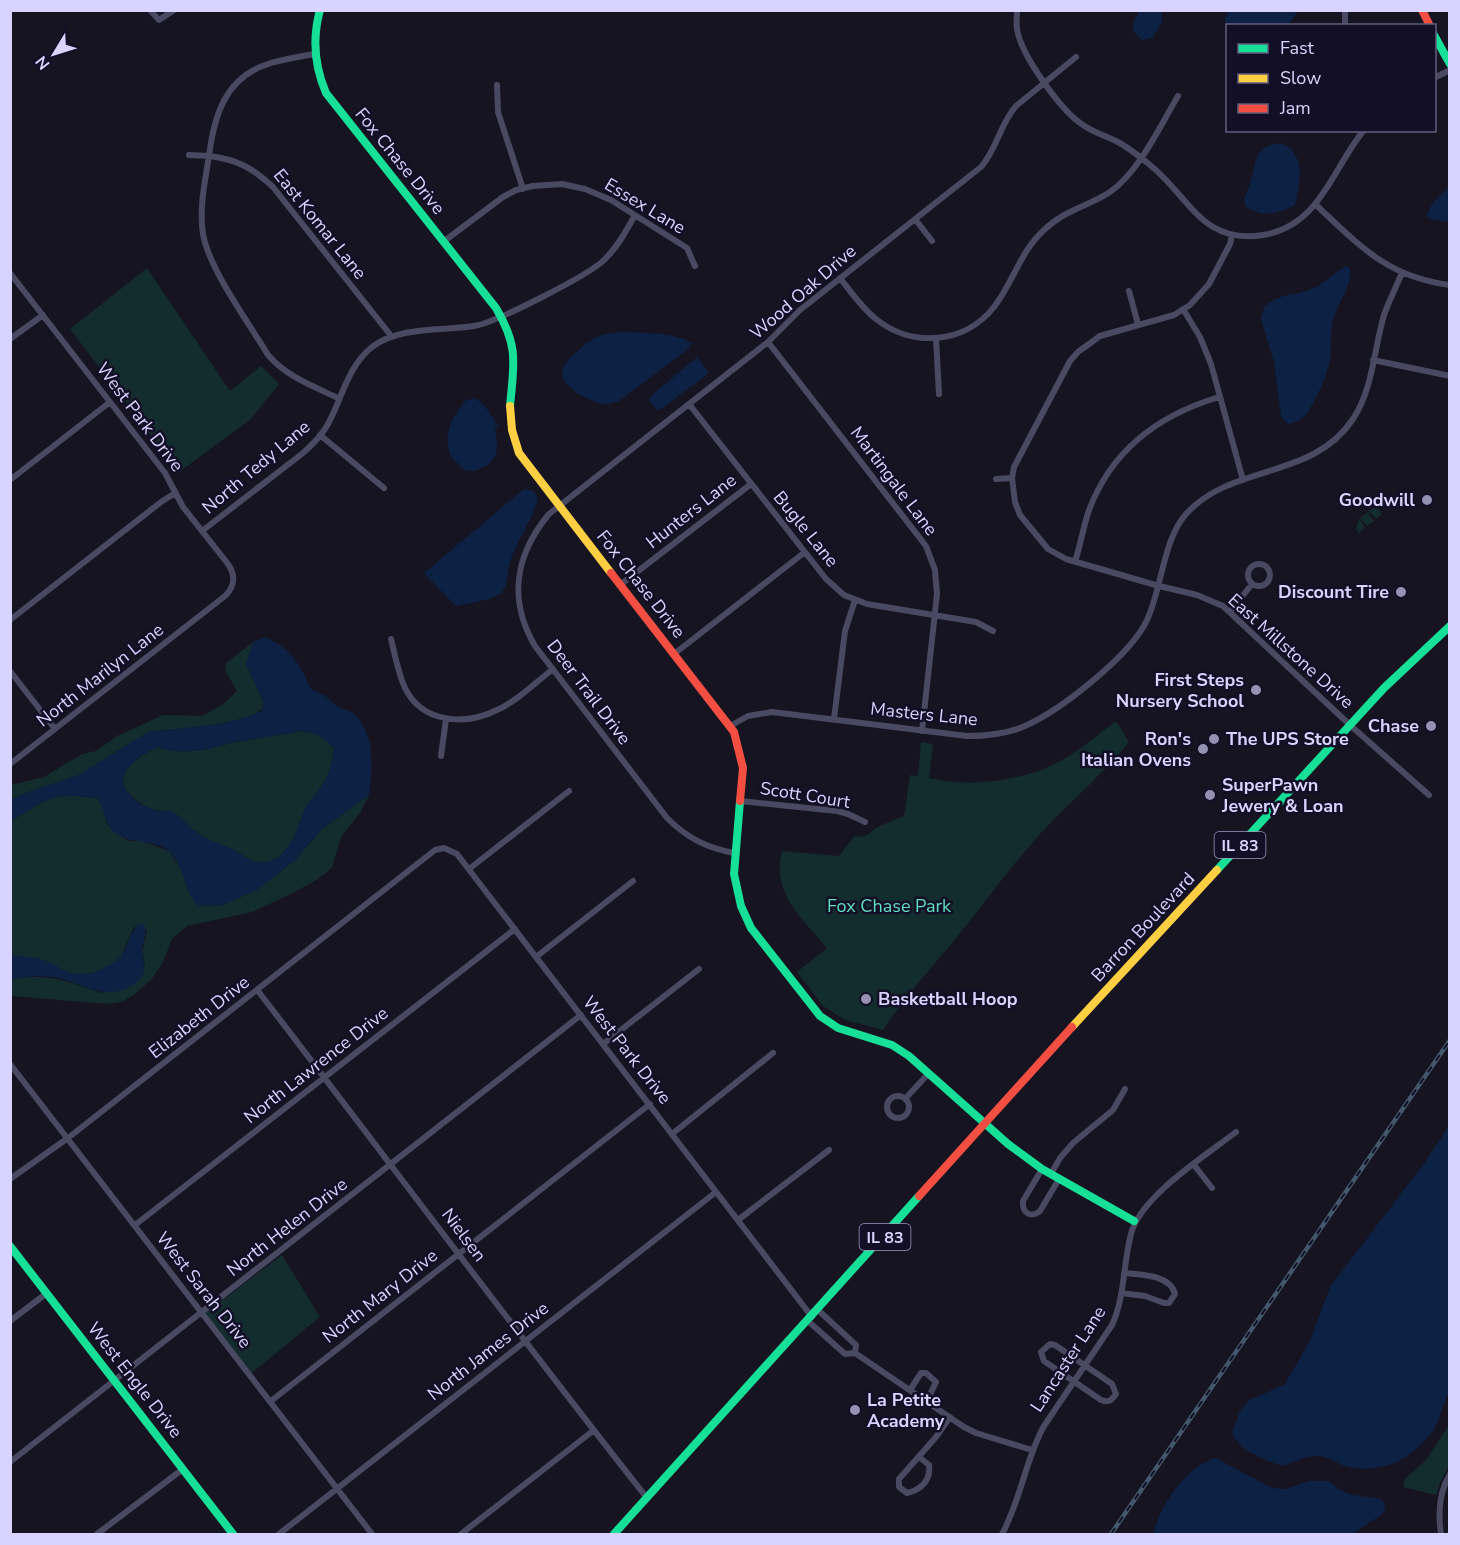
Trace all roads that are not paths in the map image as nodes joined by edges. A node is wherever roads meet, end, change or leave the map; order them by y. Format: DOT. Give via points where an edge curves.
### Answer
graph roads {
  1 [pos="150,10"];
  2 [pos="174,10"];
  3 [pos="320,10"];
  4 [pos="1017,10"];
  5 [pos="1422,10"];
  6 [pos="1429,24"];
  7 [pos="1436,39"];
  8 [pos="314,54"];
  9 [pos="1076,57"];
  10 [pos="1449,64"];
  11 [pos="1045,82"];
  12 [pos="497,86"];
  13 [pos="1178,96"];
  14 [pos="1362,132"];
  15 [pos="189,155"];
  16 [pos="209,156"];
  17 [pos="1140,158"];
  18 [pos="523,189"];
  19 [pos="1316,205"];
  20 [pos="635,215"];
  21 [pos="915,219"];
  22 [pos="1232,235"];
  23 [pos="932,241"];
  24 [pos="443,242"];
  25 [pos="695,266"];
  26 [pos="10,273"];
  27 [pos="1402,273"];
  28 [pos="840,278"];
  29 [pos="1449,285"];
  30 [pos="1129,291"];
  31 [pos="1183,309"];
  32 [pos="43,315"];
  33 [pos="501,317"];
  34 [pos="1138,324"];
  35 [pos="392,337"];
  36 [pos="936,338"];
  37 [pos="10,339"];
  38 [pos="768,342"];
  39 [pos="1373,360"];
  40 [pos="1449,376"];
  41 [pos="939,394"];
  42 [pos="1219,397"];
  43 [pos="338,398"];
  44 [pos="110,402"];
  45 [pos="689,404"];
  46 [pos="320,435"];
  47 [pos="1012,478"];
  48 [pos="996,479"];
  49 [pos="10,480"];
  50 [pos="1243,480"];
  51 [pos="751,484"];
  52 [pos="384,488"];
  53 [pos="175,493"];
  54 [pos="559,506"];
  55 [pos="202,531"];
  56 [pos="805,552"];
  57 [pos="1075,562"];
  58 [pos="1252,584"];
  59 [pos="620,585"];
  60 [pos="1159,586"];
  61 [pos="855,600"];
  62 [pos="1230,612"];
  63 [pos="935,615"];
  64 [pos="10,620"];
  65 [pos="1449,626"];
  66 [pos="993,631"];
  67 [pos="180,632"];
  68 [pos="391,639"];
  69 [pos="674,654"];
  70 [pos="553,669"];
  71 [pos="10,670"];
  72 [pos="446,718"];
  73 [pos="834,719"];
  74 [pos="730,726"];
  75 [pos="1351,726"];
  76 [pos="55,729"];
  77 [pos="922,730"];
  78 [pos="441,756"];
  79 [pos="10,764"];
  80 [pos="569,791"];
  81 [pos="1429,795"];
  82 [pos="740,801"];
  83 [pos="865,822"];
  84 [pos="734,853"];
  85 [pos="469,869"];
  86 [pos="402,876"];
  87 [pos="633,881"];
  88 [pos="515,929"];
  89 [pos="536,957"];
  90 [pos="699,969"];
  91 [pos="258,991"];
  92 [pos="581,1015"];
  93 [pos="603,1044"];
  94 [pos="772,1053"];
  95 [pos="10,1064"];
  96 [pos="928,1074"];
  97 [pos="325,1078"];
  98 [pos="1125,1089"];
  99 [pos="905,1099"];
  100 [pos="650,1104"];
  101 [pos="986,1125"];
  102 [pos="1236,1132"];
  103 [pos="672,1134"];
  104 [pos="68,1138"];
  105 [pos="829,1150"];
  106 [pos="391,1164"];
  107 [pos="1194,1165"];
  108 [pos="1042,1169"];
  109 [pos="1051,1174"];
  110 [pos="10,1179"];
  111 [pos="1059,1179"];
  112 [pos="1212,1188"];
  113 [pos="716,1192"];
  114 [pos="738,1220"];
  115 [pos="1134,1221"];
  116 [pos="135,1226"];
  117 [pos="10,1246"];
  118 [pos="459,1253"];
  119 [pos="1124,1273"];
  120 [pos="47,1293"];
  121 [pos="1121,1293"];
  122 [pos="202,1312"];
  123 [pos="813,1316"];
  124 [pos="10,1321"];
  125 [pos="525,1342"];
  126 [pos="855,1353"];
  127 [pos="1084,1365"];
  128 [pos="115,1381"];
  129 [pos="1073,1382"];
  130 [pos="910,1390"];
  131 [pos="271,1401"];
  132 [pos="927,1401"];
  133 [pos="950,1417"];
  134 [pos="594,1431"];
  135 [pos="1032,1450"];
  136 [pos="919,1457"];
  137 [pos="10,1462"];
  138 [pos="183,1469"];
  139 [pos="1449,1474"];
  140 [pos="337,1489"];
  141 [pos="647,1498"];
  142 [pos="97,1534"];
  143 [pos="234,1534"];
  144 [pos="279,1534"];
  145 [pos="372,1534"];
  146 [pos="461,1534"];
  147 [pos="614,1534"];
  148 [pos="1002,1534"];
  149 [pos="1441,1534"];
  1 -- 2 [label="street" via="159,20"];
  3 -- 8 [label="street, Fox Chase Drive"];
  4 -- 11 [label="street" via="1022,45"];
  5 -- 6 [label="street"];
  7 -- 10 [label="street"];
  8 -- 16 [label="street" via="269,63 236,84 219,108"];
  8 -- 24 [label="street, Fox Chase Drive" via="326,93"];
  9 -- 11 [label="street, Wood Oak Drive"];
  11 -- 17 [label="street" via="1074,119"];
  11 -- 21 [label="street, Wood Oak Drive" via="1011,112 995,149 981,167"];
  12 -- 18 [label="street" via="498,112"];
  13 -- 17 [label="street"];
  14 -- 19 [label="street"];
  15 -- 16 [label="street, East Komar Lane"];
  16 -- 35 [label="street, East Komar Lane" via="239,162 257,171"];
  16 -- 43 [label="street" via="202,217 213,264 275,364"];
  17 -- 22 [label="street" via="1164,176 1190,209"];
  17 -- 36 [label="street" via="1127,177 1109,192 1072,210 1034,240 987,314 964,331"];
  18 -- 20 [label="street, Essex Lane" via="562,184 585,189"];
  18 -- 24 [label="street, Essex Lane" via="503,197"];
  19 -- 22 [label="street" via="1286,228 1264,235"];
  19 -- 27 [label="street" via="1368,252"];
  20 -- 25 [label="street, Essex Lane" via="687,248"];
  20 -- 33 [label="street, North Tedy Lane" via="602,263"];
  21 -- 23 [label="street"];
  21 -- 28 [label="street, Wood Oak Drive"];
  22 -- 31 [label="street" via="1209,284"];
  24 -- 33 [label="street, Fox Chase Drive"];
  26 -- 32 [label="street, West Park Drive"];
  27 -- 29 [label="street"];
  27 -- 39 [label="street, Masters Lane" via="1385,314"];
  28 -- 36 [label="street" via="885,326 909,336"];
  28 -- 38 [label="street, Wood Oak Drive"];
  30 -- 34 [label="street"];
  31 -- 34 [label="street"];
  31 -- 42 [label="street" via="1206,350"];
  32 -- 37 [label="street"];
  32 -- 44 [label="street, West Park Drive"];
  33 -- 35 [label="street, North Tedy Lane" via="474,326"];
  33 -- 54 [label="street, Fox Chase Drive" via="514,348 511,433 526,464"];
  34 -- 47 [label="street" via="1100,336 1070,361 1014,467"];
  35 -- 43 [label="street, North Tedy Lane" via="360,358"];
  36 -- 41 [label="street"];
  38 -- 45 [label="street, Wood Oak Drive"];
  38 -- 63 [label="street, Martingale Lane" via="926,546 937,585"];
  39 -- 40 [label="street"];
  39 -- 50 [label="street, Masters Lane" via="1367,391 1341,435 1307,459"];
  42 -- 50 [label="street"];
  42 -- 57 [label="street" via="1165,419 1124,453 1095,497"];
  43 -- 46 [label="street, North Tedy Lane"];
  44 -- 49 [label="street"];
  44 -- 53 [label="street, West Park Drive" via="165,473"];
  45 -- 51 [label="street, Bugle Lane"];
  45 -- 54 [label="street, Wood Oak Drive"];
  46 -- 52 [label="street"];
  46 -- 55 [label="street, North Tedy Lane" via="303,453"];
  47 -- 48 [label="street"];
  47 -- 57 [label="street, East Millstone Drive" via="1020,515 1048,549"];
  50 -- 60 [label="street, Masters Lane" via="1209,494 1185,516 1172,540"];
  51 -- 56 [label="street, Bugle Lane"];
  51 -- 59 [label="street, Hunters Lane"];
  53 -- 55 [label="street, West Park Drive"];
  53 -- 64 [label="street"];
  54 -- 59 [label="street, Fox Chase Drive"];
  54 -- 70 [label="street, Deer Trail Drive" via="530,539 518,582 523,624"];
  55 -- 67 [label="street, West Park Drive" via="232,570 234,581 225,596"];
  56 -- 61 [label="street, Bugle Lane" via="833,586"];
  56 -- 69 [label="street"];
  57 -- 60 [label="street, East Millstone Drive"];
  58 -- 62 [label="street"];
  59 -- 69 [label="street, Fox Chase Drive"];
  60 -- 62 [label="street, East Millstone Drive" via="1197,594"];
  60 -- 77 [label="street, Masters Lane" via="1147,621 1123,654 1039,719 987,736"];
  61 -- 63 [label="street, Bugle Lane"];
  61 -- 73 [label="street" via="845,631"];
  62 -- 75 [label="street, East Millstone Drive"];
  63 -- 66 [label="street, Bugle Lane" via="976,622"];
  63 -- 77 [label="street, Martingale Lane"];
  65 -- 75 [label="street, Barron Boulevard / IL 83" via="1384,688"];
  67 -- 76 [label="street, North Marilyn Lane"];
  68 -- 72 [label="street" via="411,698 427,713"];
  69 -- 74 [label="street, Fox Chase Drive"];
  70 -- 72 [label="street" via="498,710 470,719"];
  70 -- 84 [label="street, Deer Trail Drive" via="674,826 703,845"];
  71 -- 76 [label="street"];
  72 -- 78 [label="street"];
  73 -- 74 [label="street, Masters Lane" via="772,712 748,716"];
  73 -- 77 [label="street, Masters Lane"];
  74 -- 82 [label="street, Fox Chase Drive" via="743,768"];
  75 -- 81 [label="street, East Millstone Drive"];
  75 -- 101 [label="street, Barron Boulevard / IL 83"];
  76 -- 79 [label="street, North Marilyn Lane"];
  80 -- 85 [label="street"];
  82 -- 83 [label="street, Scott Court" via="837,811"];
  82 -- 84 [label="street, Fox Chase Drive"];
  84 -- 96 [label="street, Fox Chase Drive" via="734,880 745,917 820,1016 838,1028 892,1045"];
  85 -- 86 [label="street, West Park Drive" via="457,854 444,848 435,850"];
  85 -- 88 [label="street, West Park Drive"];
  86 -- 91 [label="street, Elizabeth Drive"];
  87 -- 89 [label="street"];
  88 -- 89 [label="street, West Park Drive"];
  88 -- 97 [label="street, North Lawrence Drive"];
  89 -- 92 [label="street, West Park Drive"];
  90 -- 93 [label="street"];
  91 -- 97 [label="street, Nielsen"];
  91 -- 104 [label="street, Elizabeth Drive"];
  92 -- 93 [label="street, West Park Drive"];
  92 -- 106 [label="street, North Helen Drive"];
  93 -- 100 [label="street, West Park Drive"];
  94 -- 103 [label="street"];
  95 -- 104 [label="street, West Sarah Drive"];
  96 -- 99 [label="street"];
  96 -- 101 [label="street, Fox Chase Drive"];
  97 -- 106 [label="street, Nielsen"];
  97 -- 116 [label="street, North Lawrence Drive"];
  98 -- 109 [label="street" via="1113,1110 1072,1143"];
  100 -- 103 [label="street, West Park Drive"];
  100 -- 118 [label="street, North Mary Drive"];
  101 -- 108 [label="street, Fox Chase Drive"];
  101 -- 123 [label="street, IL 83"];
  102 -- 107 [label="street, Lancaster Lane"];
  103 -- 113 [label="street, West Park Drive"];
  104 -- 110 [label="street, Elizabeth Drive"];
  104 -- 116 [label="street, West Sarah Drive"];
  105 -- 114 [label="street"];
  106 -- 118 [label="street, Nielsen"];
  106 -- 122 [label="street, North Helen Drive"];
  107 -- 112 [label="street"];
  107 -- 115 [label="street, Lancaster Lane" via="1152,1198"];
  108 -- 109 [label="street, Fox Chase Drive"];
  108 -- 111 [label="street" via="1023,1201 1022,1206 1030,1215 1040,1211"];
  109 -- 111 [label="street, Fox Chase Drive"];
  111 -- 115 [label="street, Fox Chase Drive"];
  113 -- 114 [label="street, West Park Drive"];
  113 -- 125 [label="street, North James Drive"];
  114 -- 123 [label="street, West Park Drive"];
  115 -- 119 [label="street, Lancaster Lane"];
  116 -- 122 [label="street, West Sarah Drive"];
  117 -- 120 [label="street, West Engle Drive"];
  118 -- 125 [label="street, Nielsen"];
  118 -- 131 [label="street, North Mary Drive"];
  119 -- 121 [label="street, Lancaster Lane"];
  119 -- 121 [label="street" via="1153,1276 1169,1283 1175,1293 1169,1303 1164,1303"];
  120 -- 124 [label="street"];
  120 -- 128 [label="street, West Engle Drive"];
  121 -- 127 [label="street, Lancaster Lane" via="1112,1325"];
  122 -- 128 [label="street, North Helen Drive"];
  122 -- 131 [label="street, West Sarah Drive"];
  123 -- 126 [label="street" via="845,1354"];
  123 -- 126 [label="street" via="856,1345"];
  123 -- 141 [label="street, IL 83"];
  125 -- 134 [label="street, Nielsen"];
  125 -- 140 [label="street, North James Drive"];
  126 -- 130 [label="street"];
  127 -- 129 [label="street, Lancaster Lane"];
  127 -- 129 [label="street" via="1112,1384 1116,1394 1106,1402"];
  127 -- 129 [label="street" via="1055,1345 1046,1346 1041,1352 1044,1361"];
  128 -- 137 [label="street, North Helen Drive"];
  128 -- 138 [label="street, West Engle Drive"];
  129 -- 135 [label="street, Lancaster Lane"];
  130 -- 132 [label="street"];
  130 -- 132 [label="street" via="921,1372 934,1378 936,1388"];
  131 -- 140 [label="street, West Sarah Drive"];
  132 -- 133 [label="street"];
  133 -- 135 [label="street" via="976,1433"];
  133 -- 136 [label="street"];
  134 -- 141 [label="street, Nielsen"];
  134 -- 146 [label="street"];
  135 -- 148 [label="street, Lancaster Lane"];
  136 -- 136 [label="street" via="898,1479 899,1487 907,1494 926,1482 930,1472"];
  138 -- 142 [label="street"];
  138 -- 143 [label="street, West Engle Drive"];
  139 -- 149 [label="street" via="1440,1503"];
  140 -- 144 [label="street, North James Drive"];
  140 -- 145 [label="street, West Sarah Drive"];
  141 -- 147 [label="street, IL 83"];
}
